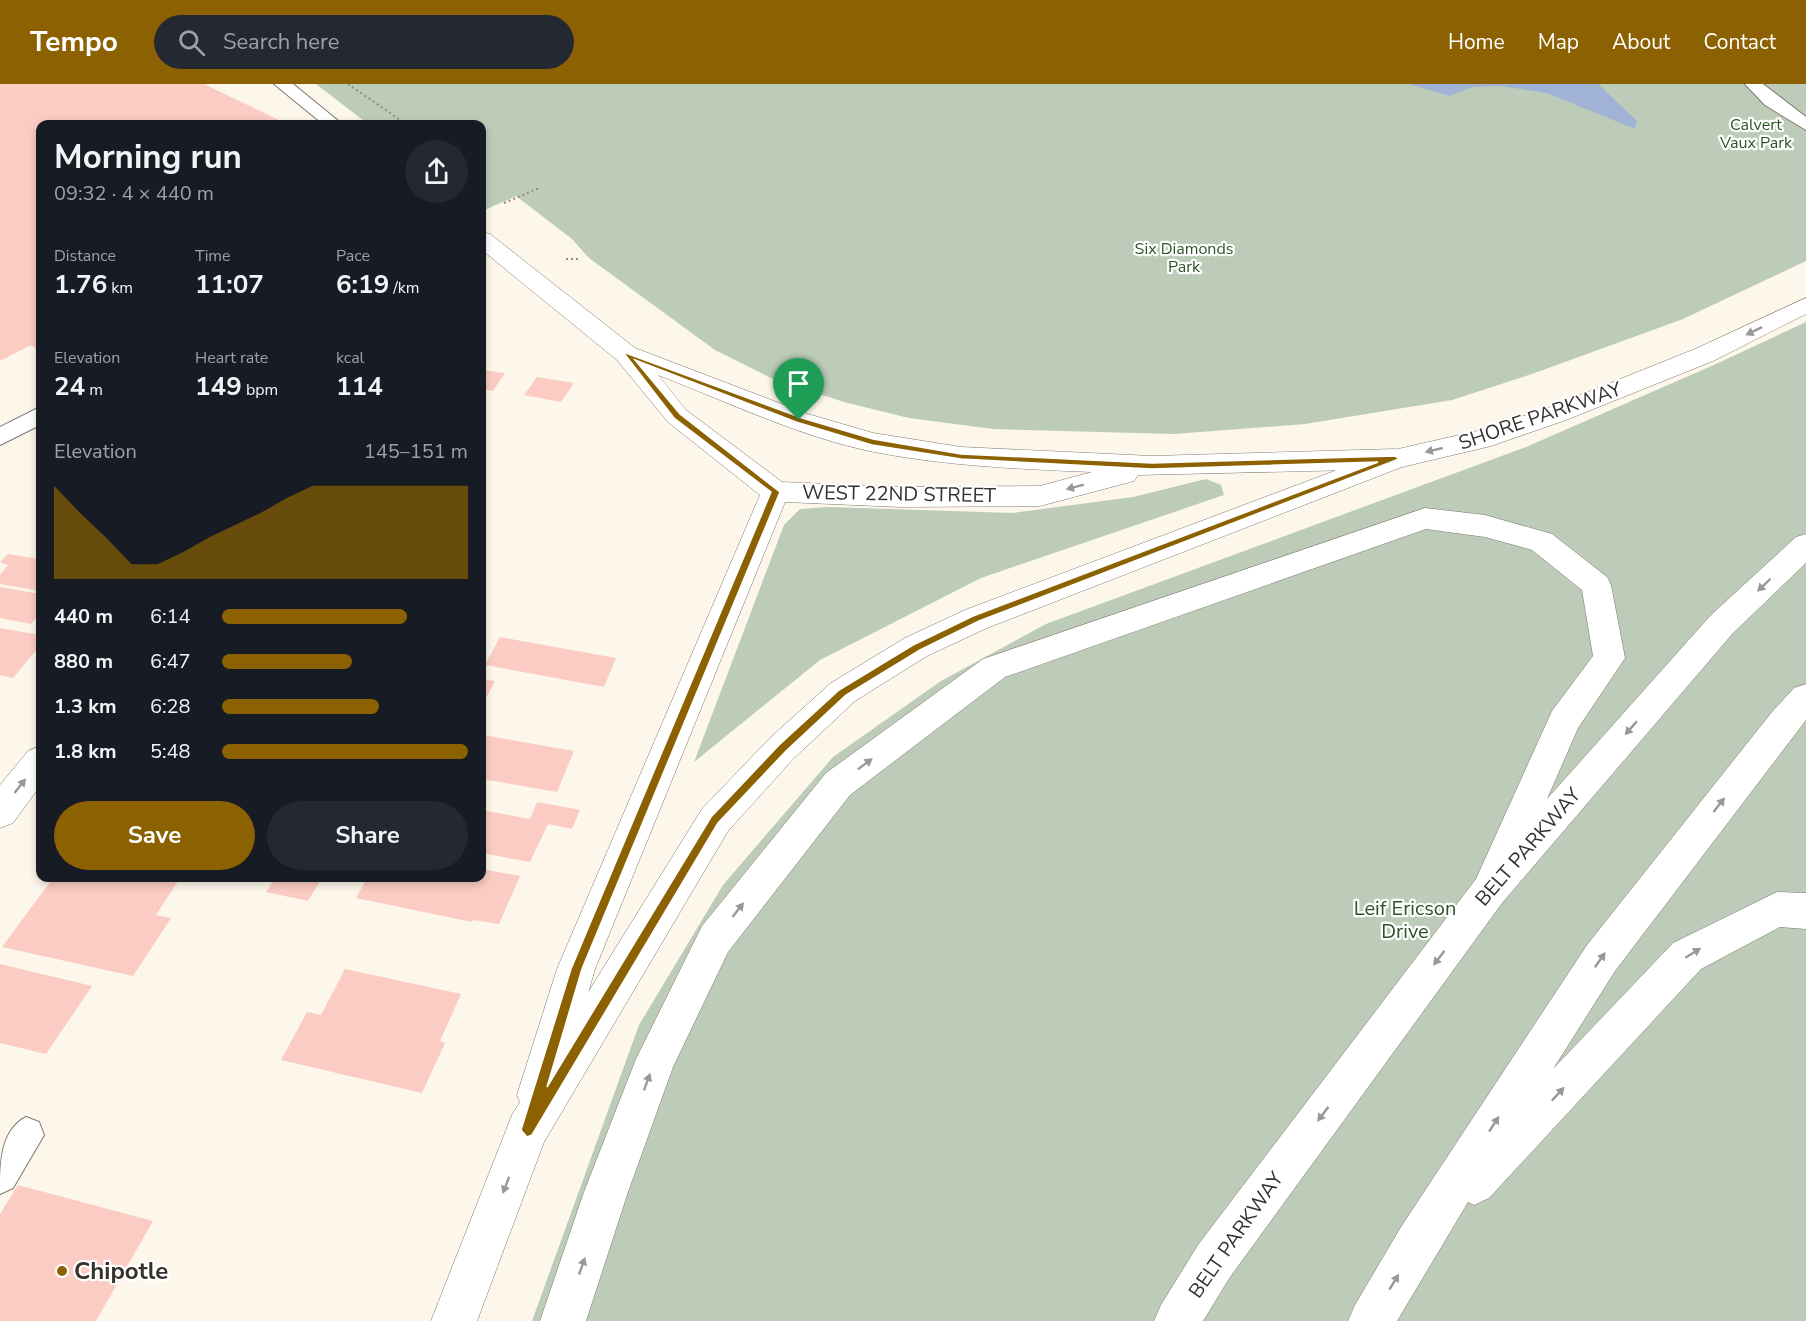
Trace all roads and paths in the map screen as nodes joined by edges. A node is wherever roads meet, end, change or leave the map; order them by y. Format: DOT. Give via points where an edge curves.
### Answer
graph roads {
  1 [pos="282,84"];
  2 [pos="348,84"];
  3 [pos="1753,84"];
  4 [pos="328,120"];
  5 [pos="400,120"];
  6 [pos="1806,125"];
  7 [pos="538,188"];
  8 [pos="504,203"];
  9 [pos="486,242"];
  10 [pos="505,258"];
  11 [pos="486,265"];
  12 [pos="1806,305"];
  13 [pos="626,354"];
  14 [pos="36,417"];
  15 [pos="0,437"];
  16 [pos="1395,459"];
  17 [pos="1152,466"];
  18 [pos="776,492"];
  19 [pos="1806,545"];
  20 [pos="1806,697"];
  21 [pos="36,766"];
  22 [pos="0,812"];
  23 [pos="1489,891"];
  24 [pos="1806,911"];
  25 [pos="527,1130"];
  26 [pos="26,1135"];
  27 [pos="0,1175"];
  28 [pos="1417,1244"];
  29 [pos="454,1321"];
  30 [pos="563,1321"];
  31 [pos="1177,1321"];
  32 [pos="1371,1321"];
  1 -- 4 [label="lane"];
  2 -- 5 [label="path"];
  3 -- 6 [label="lane"];
  7 -- 8 [label="path"];
  9 -- 10 [label="main road, WEST 22ND STREET"];
  10 -- 11 [label="main road"];
  10 -- 13 [label="main road, WEST 22ND STREET"];
  12 -- 16 [label="main road, SHORE PARKWAY, one-way" via="1704,355 1557,414 1481,440"];
  13 -- 17 [label="main road, WEST 22ND STREET" via="775,412 872,442 961,456"];
  13 -- 18 [label="main road, WEST 22ND STREET" via="677,416"];
  14 -- 15 [label="lane"];
  16 -- 17 [label="main road, WEST 22ND STREET"];
  16 -- 25 [label="main road, SHORE PARKWAY" via="976,619 916,647 843,692 782,748 715,820"];
  17 -- 18 [label="main road, WEST 22ND STREET, one-way" via="1040,496 900,497"];
  18 -- 25 [label="main road" via="576,969"];
  19 -- 23 [label="main road, BELT PARKWAY, one-way" via="1722,624"];
  28 -- 20 [label="main road, one-way" via="1600,958"];
  22 -- 21 [label="main road, one-way"];
  30 -- 23 [label="main road, one-way" via="656,1059 715,939 838,784 994,668 1425,518 1485,526 1542,542 1596,585 1609,658 1564,721"];
  23 -- 31 [label="main road, BELT PARKWAY, one-way" via="1214,1261"];
  28 -- 24 [label="main road, one-way" via="1687,956 1778,909"];
  25 -- 29 [label="main road, one-way"];
  26 -- 27 [label="lane"];
  32 -- 28 [label="main road, one-way"];
}
